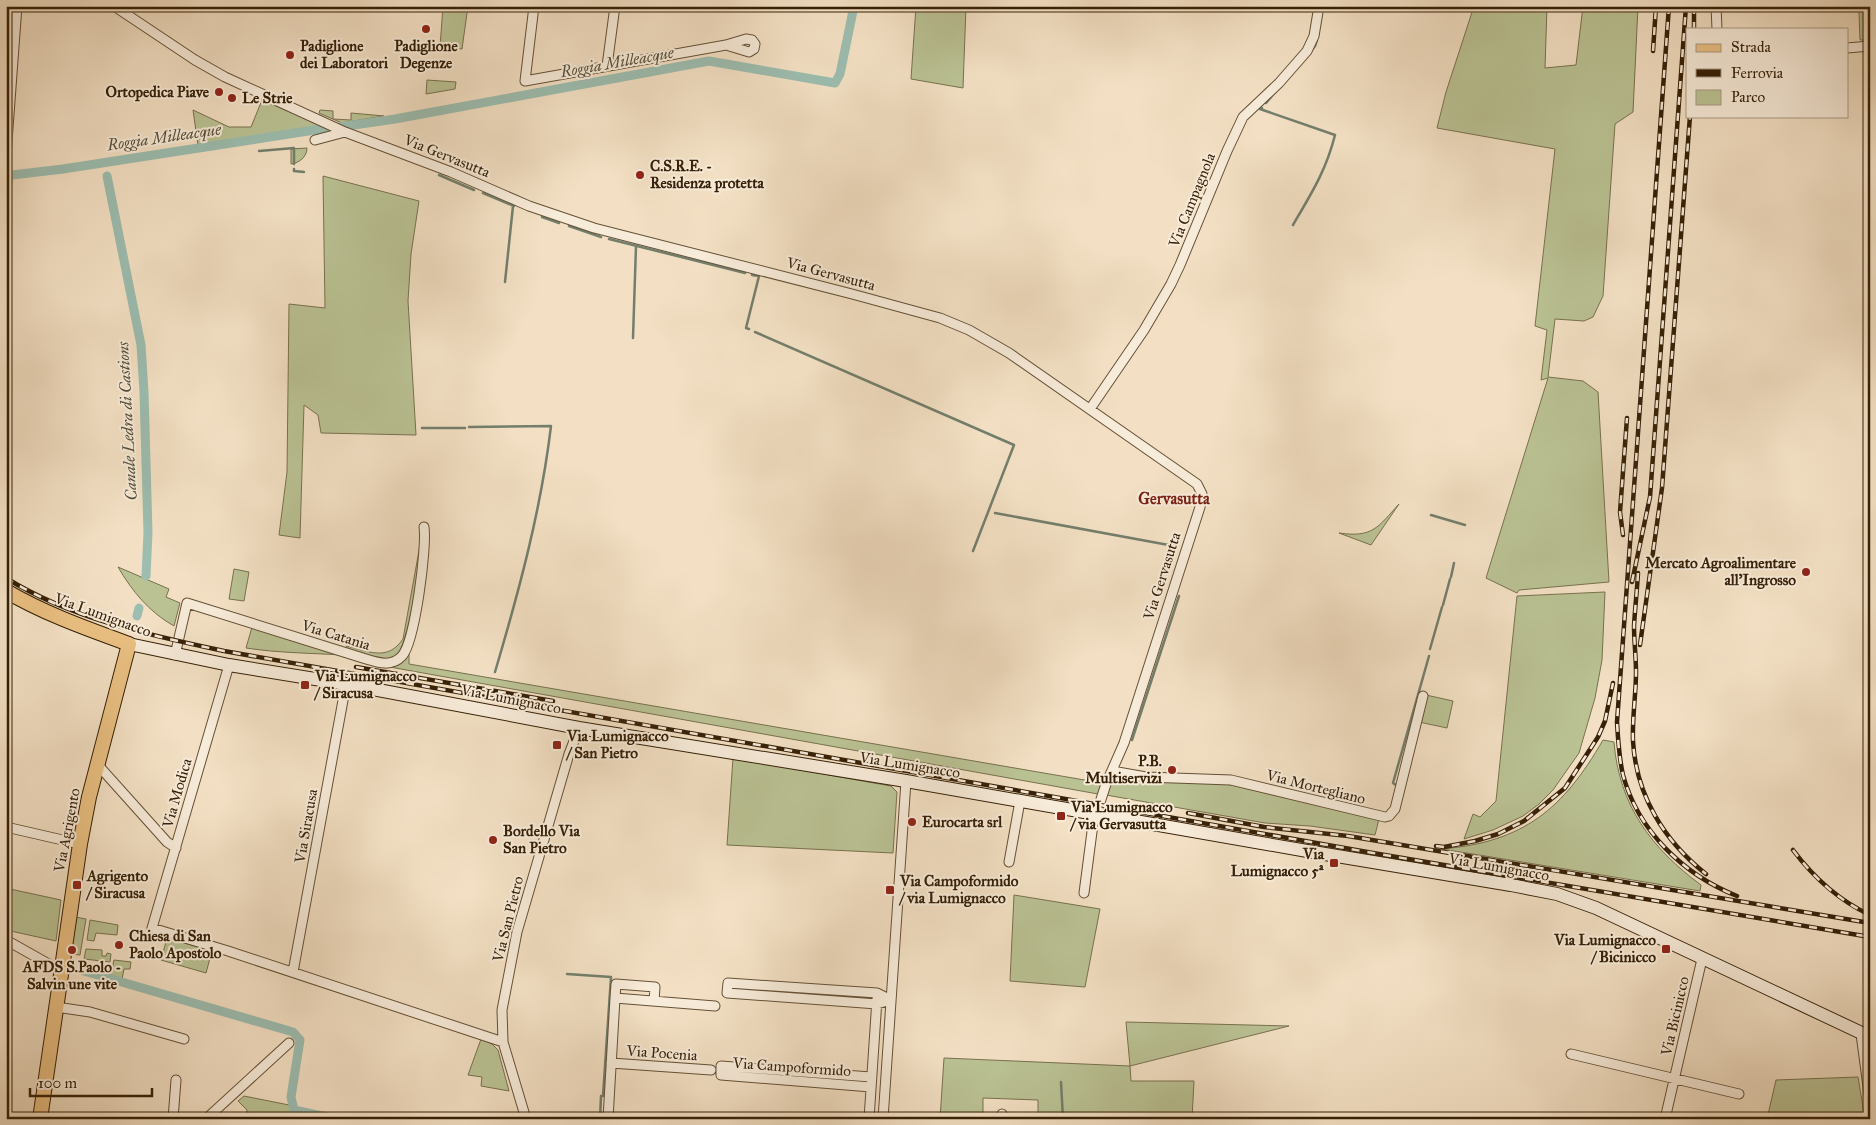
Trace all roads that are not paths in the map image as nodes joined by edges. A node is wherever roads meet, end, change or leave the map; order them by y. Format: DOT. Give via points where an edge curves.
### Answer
graph roads {
  1 [pos="17,6"];
  2 [pos="114,6"];
  3 [pos="534,6"];
  4 [pos="615,6"];
  5 [pos="1319,6"];
  6 [pos="1716,6"];
  7 [pos="1717,28"];
  8 [pos="726,45"];
  9 [pos="1870,46"];
  10 [pos="1848,48"];
  11 [pos="607,66"];
  12 [pos="342,130"];
  13 [pos="316,140"];
  14 [pos="6,155"];
  15 [pos="1090,409"];
  16 [pos="424,527"];
  17 [pos="6,592"];
  18 [pos="130,644"];
  19 [pos="175,655"];
  20 [pos="229,665"];
  21 [pos="346,684"];
  22 [pos="1423,696"];
  23 [pos="579,728"];
  24 [pos="98,765"];
  25 [pos="1112,771"];
  26 [pos="906,781"];
  27 [pos="1020,801"];
  28 [pos="1096,814"];
  29 [pos="6,827"];
  30 [pos="80,844"];
  31 [pos="176,848"];
  32 [pos="1009,862"];
  33 [pos="1084,893"];
  34 [pos="6,940"];
  35 [pos="1702,959"];
  36 [pos="61,971"];
  37 [pos="293,972"];
  38 [pos="877,993"];
  39 [pos="615,998"];
  40 [pos="891,1000"];
  41 [pos="654,1001"];
  42 [pos="876,1004"];
  43 [pos="715,1006"];
  44 [pos="56,1007"];
  45 [pos="1865,1035"];
  46 [pos="184,1039"];
  47 [pos="503,1042"];
  48 [pos="289,1043"];
  49 [pos="1571,1054"];
  50 [pos="611,1063"];
  51 [pos="711,1070"];
  52 [pos="871,1077"];
  53 [pos="1674,1078"];
  54 [pos="176,1080"];
  55 [pos="871,1087"];
  56 [pos="1739,1094"];
  57 [pos="1870,1102"];
  58 [pos="40,1119"];
  59 [pos="173,1119"];
  60 [pos="206,1119"];
  61 [pos="526,1119"];
  62 [pos="608,1119"];
  63 [pos="869,1119"];
  64 [pos="883,1119"];
  65 [pos="1666,1119"];
  1 -- 14 [label="street"];
  2 -- 12 [label="street, Via Gervasutta" via="212,70"];
  3 -- 11 [label="street" via="525,81"];
  4 -- 11 [label="street"];
  5 -- 15 [label="street, Via Campagnola" via="1314,36 1307,51 1243,117 1171,284"];
  6 -- 7 [label="street"];
  8 -- 11 [label="street"];
  9 -- 10 [label="street"];
  12 -- 13 [label="street"];
  12 -- 15 [label="street, Via Gervasutta" via="566,220 949,321 1000,347"];
  15 -- 25 [label="street, Via Gervasutta" via="1188,477 1200,487 1202,494 1124,743"];
  16 -- 19 [label="street, Via Catania" via="422,573 410,638 404,654 396,661 380,663 187,602"];
  17 -- 18 [label="main road, Via Lumignacco" via="66,620"];
  18 -- 19 [label="main road, Via Lumignacco"];
  18 -- 24 [label="main road, Via Agrigento"];
  19 -- 20 [label="main road, Via Lumignacco"];
  20 -- 21 [label="main road, Via Lumignacco"];
  20 -- 31 [label="street, Via Modica"];
  21 -- 23 [label="main road, Via Lumignacco"];
  21 -- 37 [label="street, Via Siracusa"];
  22 -- 25 [label="street, Via Mortegliano" via="1395,809 1385,817 1231,780"];
  23 -- 26 [label="main road, Via Lumignacco"];
  23 -- 47 [label="street, Via San Pietro" via="517,932 502,1010"];
  24 -- 30 [label="main road, Via Agrigento"];
  24 -- 31 [label="street"];
  25 -- 28 [label="street, Via Gervasutta"];
  26 -- 27 [label="main road, Via Lumignacco"];
  26 -- 40 [label="street"];
  27 -- 28 [label="main road, Via Lumignacco"];
  27 -- 32 [label="street"];
  28 -- 33 [label="street"];
  28 -- 35 [label="main road, Via Lumignacco" via="1557,894 1596,908"];
  29 -- 30 [label="street"];
  30 -- 36 [label="main road, Via Agrigento"];
  31 -- 37 [label="street, Via Modica" via="152,928"];
  34 -- 36 [label="street"];
  35 -- 45 [label="main road, Via Lumignacco"];
  35 -- 53 [label="street, Via Bicinicco"];
  36 -- 44 [label="main road, Via Agrigento"];
  37 -- 47 [label="street"];
  38 -- 40 [label="street"];
  38 -- 42 [label="street, Via Campoformido"];
  38 -- 42 [label="street" via="728,983 727,993"];
  39 -- 41 [label="street"];
  39 -- 41 [label="street" via="616,984 655,987"];
  39 -- 50 [label="street"];
  40 -- 42 [label="street"];
  40 -- 64 [label="street"];
  41 -- 43 [label="street"];
  42 -- 52 [label="street, Via Campoformido"];
  44 -- 46 [label="street" via="90,1012"];
  44 -- 58 [label="main road, Via Agrigento"];
  45 -- 57 [label="street"];
  47 -- 61 [label="street, Via San Pietro"];
  48 -- 60 [label="street"];
  49 -- 53 [label="street, Via Bicinicco"];
  50 -- 51 [label="street, Via Pocenia"];
  50 -- 62 [label="street"];
  52 -- 55 [label="street, Via Campoformido"];
  52 -- 55 [label="street, Via Campoformido" via="721,1066 720,1075"];
  53 -- 56 [label="street, Via Bicinicco"];
  53 -- 65 [label="street, Via Bicinicco"];
  54 -- 59 [label="street"];
  55 -- 63 [label="street, Via Campoformido"];
}
